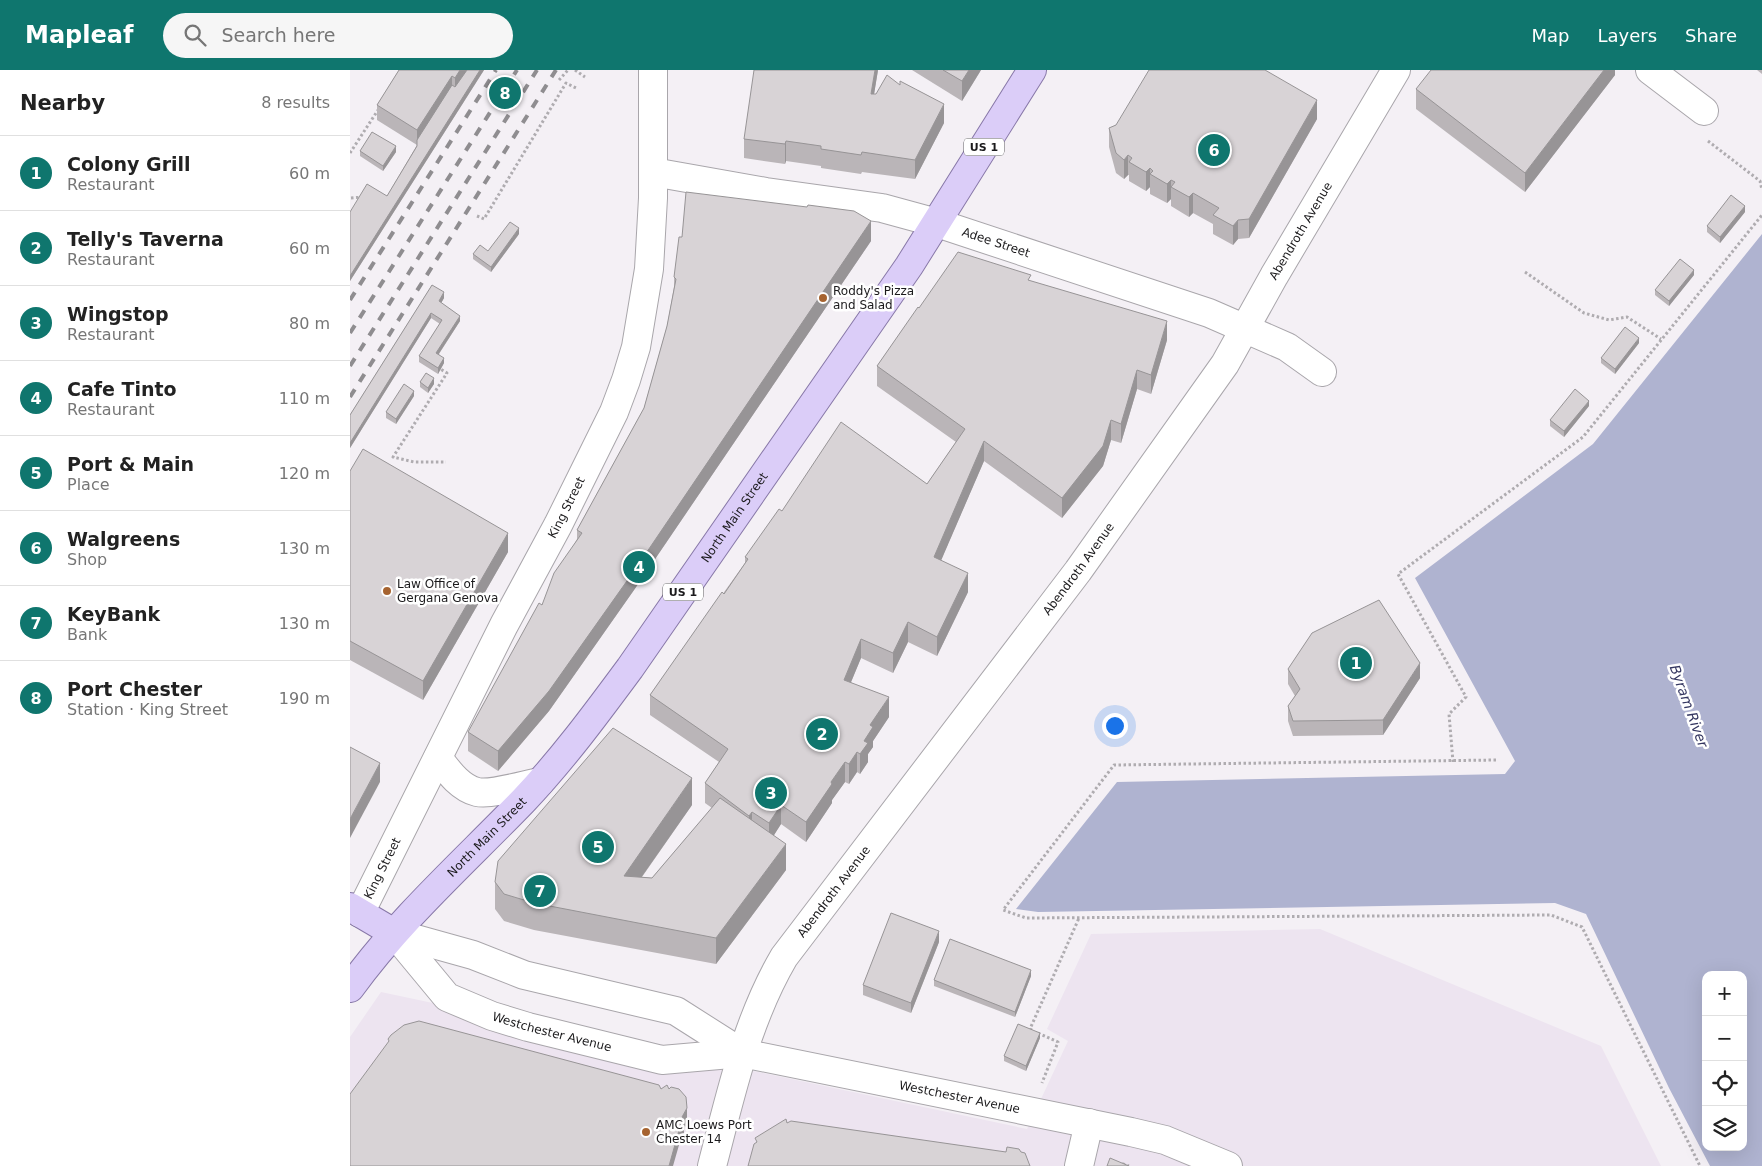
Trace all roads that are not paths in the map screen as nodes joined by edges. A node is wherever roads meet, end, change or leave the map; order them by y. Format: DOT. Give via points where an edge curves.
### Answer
graph roads {
  1 [pos="653,70"];
  2 [pos="1032,70"];
  3 [pos="1396,70"];
  4 [pos="1650,70"];
  5 [pos="1704,111"];
  6 [pos="654,172"];
  7 [pos="937,223"];
  8 [pos="1246,328"];
  9 [pos="1322,372"];
  10 [pos="438,758"];
  11 [pos="540,782"];
  12 [pos="355,910"];
  13 [pos="394,933"];
  14 [pos="350,988"];
  15 [pos="742,1053"];
  16 [pos="1089,1123"];
  17 [pos="712,1166"];
  18 [pos="1079,1166"];
  19 [pos="1228,1166"];
  1 -- 6 [label="street, King Street"];
  2 -- 7 [label="main road, North Main Street / US 1"];
  3 -- 8 [label="street, Abendroth Avenue"];
  4 -- 5 [label="street"];
  6 -- 7 [label="street, Adee Street" via="882,208"];
  6 -- 10 [label="street, King Street" via="648,269 636,348 614,412"];
  7 -- 8 [label="street, Adee Street"];
  7 -- 11 [label="main road, North Main Street / US 1" via="630,668"];
  8 -- 9 [label="street, Adee Street" via="1287,348"];
  8 -- 15 [label="street, Abendroth Avenue" via="1225,364 1078,571 784,957 761,1000"];
  10 -- 11 [label="street" via="454,777 476,792 486,793"];
  10 -- 12 [label="street, King Street"];
  11 -- 13 [label="main road, North Main Street / US 1"];
  12 -- 13 [label="main road, Westchester Avenue"];
  13 -- 14 [label="main road, US 1"];
  13 -- 15 [label="street, Westchester Avenue" via="473,955 524,975 676,1011"];
  13 -- 15 [label="street, Westchester Avenue" via="447,997 492,1016 662,1060"];
  15 -- 16 [label="street, Westchester Avenue"];
  15 -- 17 [label="street, Abendroth Avenue"];
  16 -- 18 [label="street"];
  16 -- 19 [label="street, Westchester Avenue" via="1165,1140"];
}
